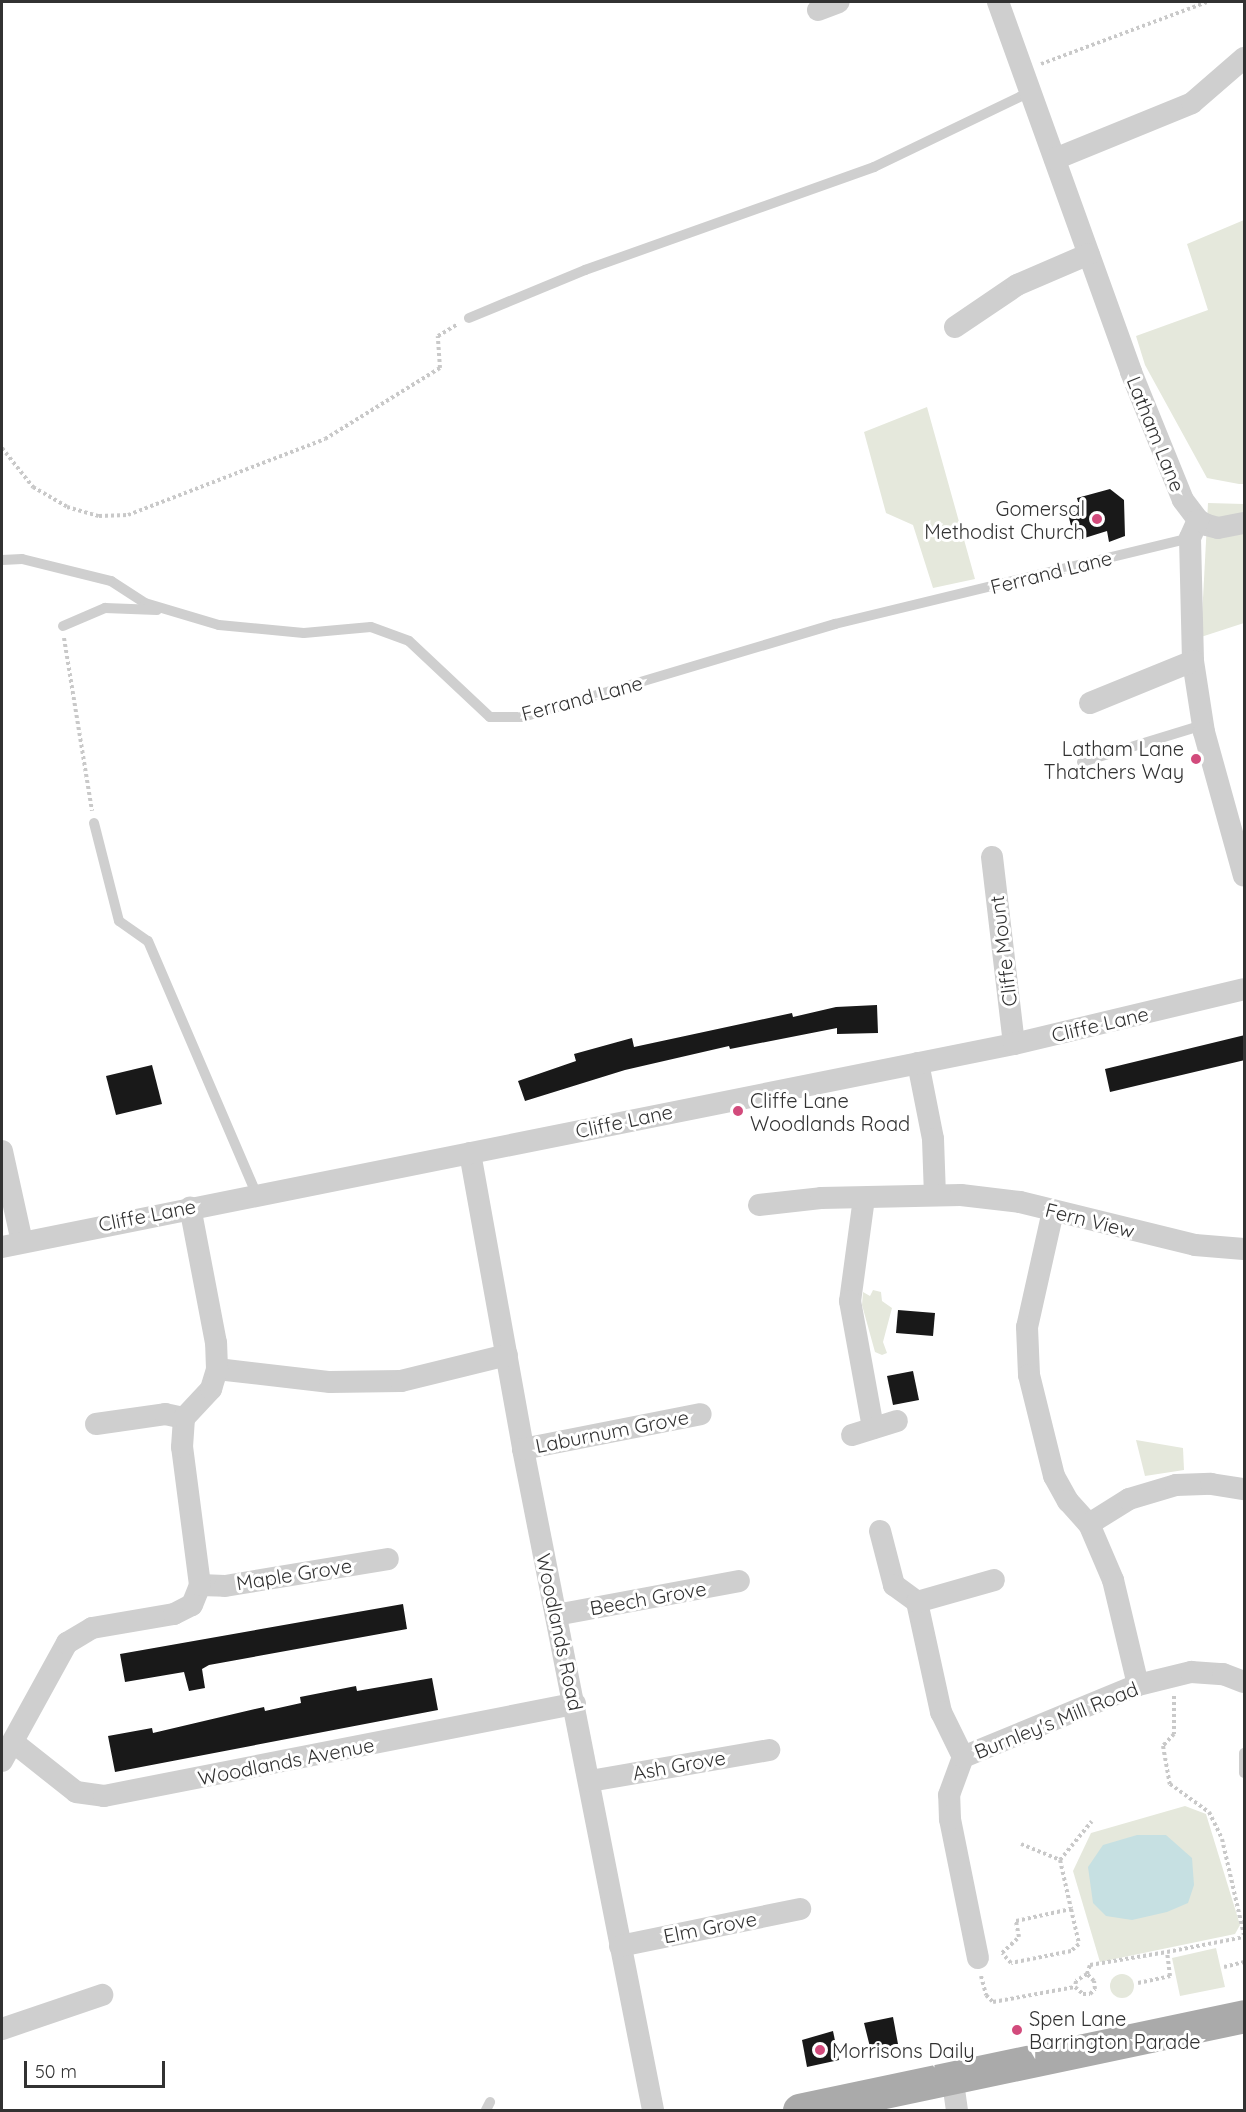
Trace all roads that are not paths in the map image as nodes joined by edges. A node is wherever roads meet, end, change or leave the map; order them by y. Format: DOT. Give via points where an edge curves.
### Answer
graph roads {
  1 [pos="998,2"];
  2 [pos="1245,58"];
  3 [pos="1027,81"];
  4 [pos="1055,159"];
  5 [pos="1089,254"];
  6 [pos="469,318"];
  7 [pos="955,327"];
  8 [pos="1245,523"];
  9 [pos="1194,529"];
  10 [pos="2,561"];
  11 [pos="169,610"];
  12 [pos="63,626"];
  13 [pos="1193,660"];
  14 [pos="1090,703"];
  15 [pos="1203,725"];
  16 [pos="1082,762"];
  17 [pos="94,823"];
  18 [pos="992,857"];
  19 [pos="1245,876"];
  20 [pos="1245,989"];
  21 [pos="1014,1044"];
  22 [pos="918,1063"];
  23 [pos="2,1151"];
  24 [pos="470,1153"];
  25 [pos="257,1195"];
  26 [pos="935,1195"];
  27 [pos="864,1198"];
  28 [pos="759,1205"];
  29 [pos="190,1207"];
  30 [pos="1053,1211"];
  31 [pos="12,1244"];
  32 [pos="1245,1249"];
  33 [pos="507,1355"];
  34 [pos="217,1370"];
  35 [pos="701,1414"];
  36 [pos="184,1418"];
  37 [pos="897,1421"];
  38 [pos="96,1424"];
  39 [pos="873,1428"];
  40 [pos="852,1435"];
  41 [pos="523,1449"];
  42 [pos="1245,1489"];
  43 [pos="1089,1524"];
  44 [pos="880,1531"];
  45 [pos="388,1559"];
  46 [pos="739,1581"];
  47 [pos="994,1581"];
  48 [pos="200,1586"];
  49 [pos="917,1602"];
  50 [pos="556,1615"];
  51 [pos="1245,1682"];
  52 [pos="1138,1685"];
  53 [pos="575,1704"];
  54 [pos="769,1750"];
  55 [pos="7,1752"];
  56 [pos="1245,1753"];
  57 [pos="963,1757"];
  58 [pos="1245,1773"];
  59 [pos="590,1781"];
  60 [pos="800,1909"];
  61 [pos="620,1946"];
  62 [pos="978,1958"];
  63 [pos="102,1995"];
  64 [pos="1245,2016"];
  65 [pos="2,2029"];
  66 [pos="952,2075"];
  67 [pos="653,2110"];
  68 [pos="799,2110"];
  69 [pos="957,2110"];
  1 -- 3 [label="street, Latham Lane"];
  2 -- 4 [label="street" via="1192,104"];
  3 -- 4 [label="street, Latham Lane"];
  3 -- 6 [label="lane" via="874,167 585,270"];
  4 -- 5 [label="street, Latham Lane"];
  5 -- 7 [label="street" via="1017,285"];
  5 -- 9 [label="street, Latham Lane"];
  8 -- 9 [label="street"];
  9 -- 11 [label="lane, Ferrand Lane" via="835,624 523,717 490,717 409,641 371,627 269,632 219,625"];
  9 -- 13 [label="street"];
  10 -- 11 [label="lane, Ferrand Lane" via="22,559 111,581 145,603"];
  11 -- 12 [label="lane" via="105,608"];
  13 -- 14 [label="street"];
  13 -- 15 [label="street"];
  15 -- 16 [label="lane"];
  15 -- 19 [label="street"];
  17 -- 25 [label="lane" via="119,921 148,941"];
  18 -- 21 [label="street, Cliffe Mount"];
  20 -- 21 [label="street, Cliffe Lane"];
  21 -- 22 [label="street, Cliffe Lane"];
  22 -- 24 [label="street, Cliffe Lane"];
  22 -- 26 [label="street" via="933,1139"];
  23 -- 31 [label="street"];
  24 -- 25 [label="street, Cliffe Lane"];
  24 -- 33 [label="street, Woodlands Road"];
  25 -- 29 [label="street, Cliffe Lane"];
  26 -- 27 [label="street, Fern View"];
  26 -- 30 [label="street, Fern View" via="1020,1202"];
  27 -- 28 [label="street, Fern View"];
  27 -- 39 [label="street" via="850,1301"];
  29 -- 31 [label="street, Cliffe Lane"];
  29 -- 34 [label="street"];
  30 -- 32 [label="street, Fern View" via="1195,1245"];
  30 -- 43 [label="street" via="1032,1296 1026,1353 1054,1476 1068,1501"];
  33 -- 34 [label="street" via="401,1381 330,1382"];
  33 -- 41 [label="street, Woodlands Road"];
  34 -- 36 [label="street" via="211,1389"];
  35 -- 41 [label="street, Laburnum Grove"];
  36 -- 38 [label="street" via="165,1414"];
  36 -- 48 [label="street" via="182,1447"];
  37 -- 39 [label="street"];
  39 -- 40 [label="street"];
  41 -- 50 [label="street, Woodlands Road"];
  42 -- 43 [label="street" via="1211,1484 1176,1485 1129,1499"];
  43 -- 52 [label="street" via="1113,1580"];
  44 -- 49 [label="street" via="894,1585"];
  45 -- 48 [label="street, Maple Grove" via="225,1586"];
  46 -- 50 [label="street, Beech Grove"];
  47 -- 49 [label="street"];
  48 -- 55 [label="street" via="192,1605 174,1614 92,1628 67,1643"];
  49 -- 57 [label="street" via="941,1712"];
  50 -- 53 [label="street, Woodlands Road"];
  51 -- 52 [label="street, Burnley's Mill Road" via="1223,1674 1191,1672"];
  52 -- 57 [label="street, Burnley's Mill Road"];
  53 -- 55 [label="street, Woodlands Avenue" via="104,1796 76,1792"];
  53 -- 59 [label="street, Woodlands Road"];
  54 -- 59 [label="street, Ash Grove"];
  56 -- 58 [label="lane"];
  57 -- 62 [label="street, Burnley's Mill Road" via="949,1795 950,1819"];
  59 -- 61 [label="street, Woodlands Road"];
  60 -- 61 [label="street, Elm Grove"];
  61 -- 67 [label="street, Woodlands Road"];
  63 -- 65 [label="street"];
  64 -- 66 [label="main road"];
  66 -- 68 [label="main road"];
  66 -- 69 [label="street"];
}
